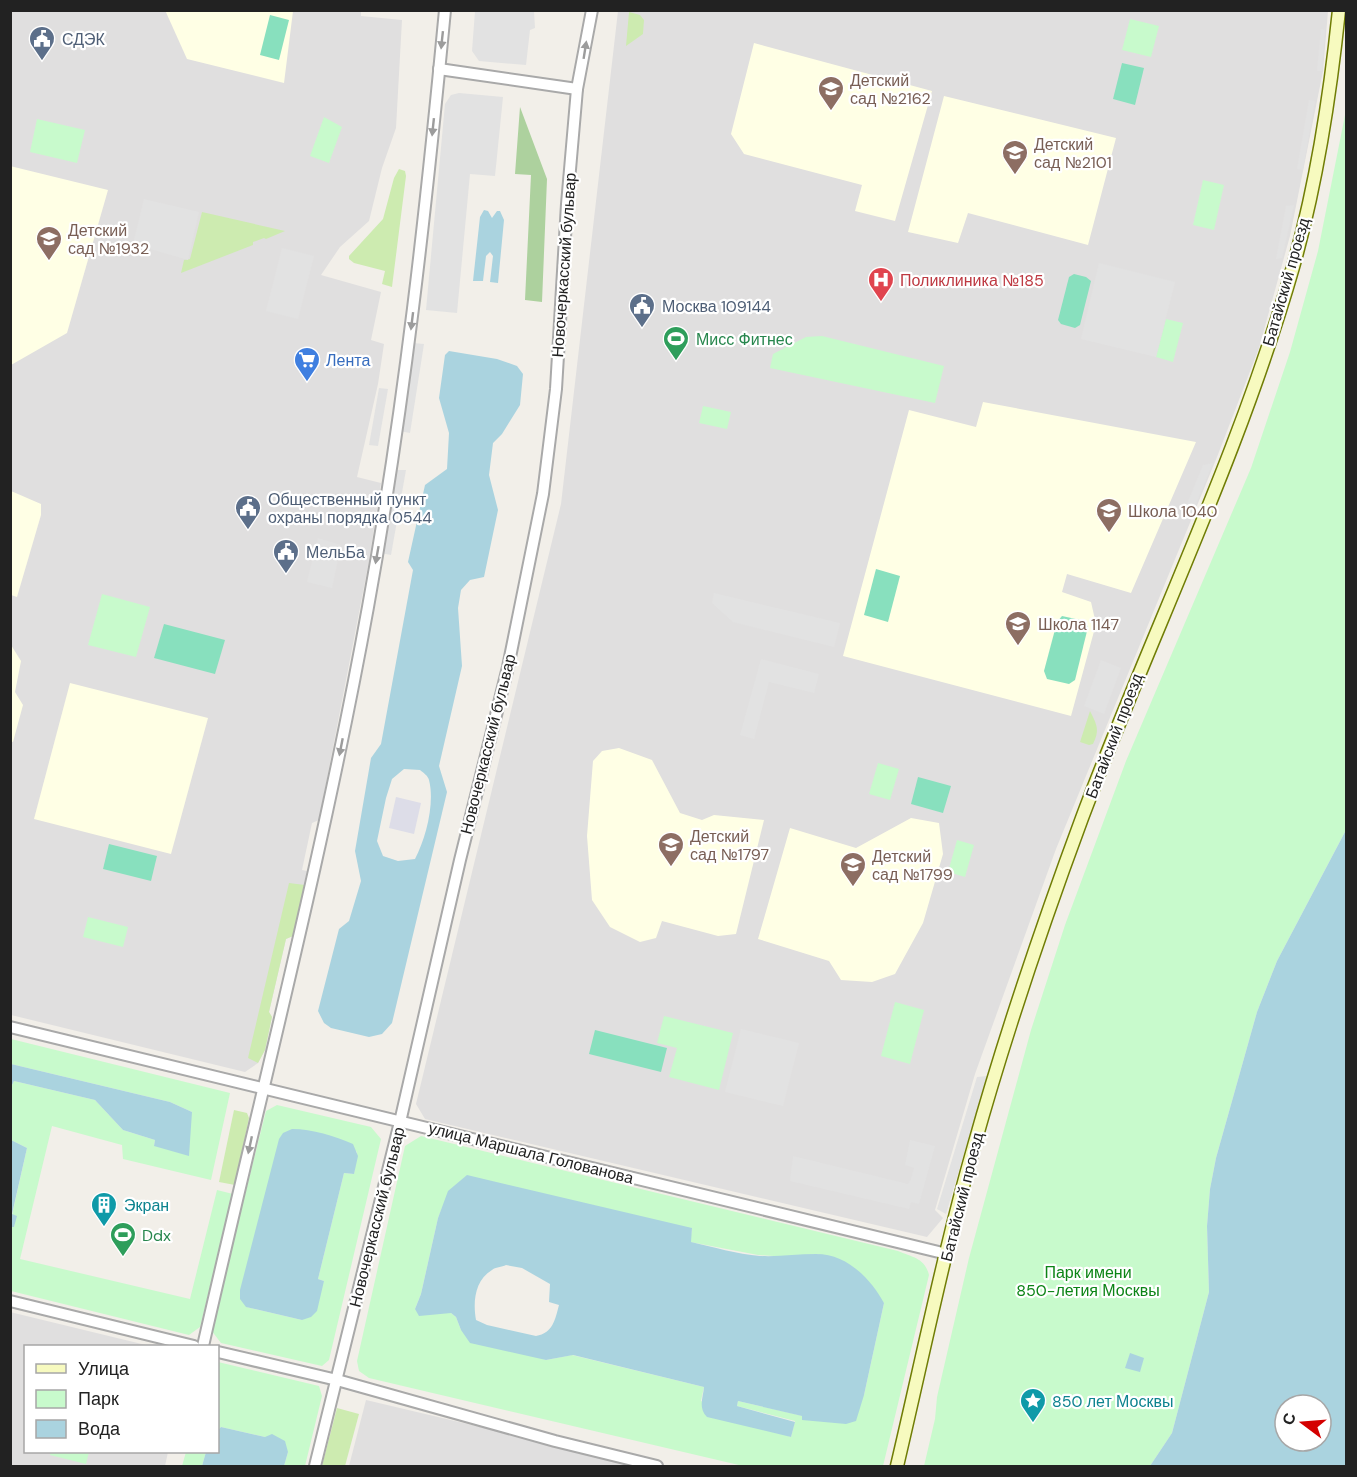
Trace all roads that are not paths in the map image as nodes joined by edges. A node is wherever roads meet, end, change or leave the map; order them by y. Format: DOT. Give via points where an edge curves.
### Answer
graph roads {
  1 [pos="445,10"];
  2 [pos="592,10"];
  3 [pos="1339,10"];
  4 [pos="440,69"];
  5 [pos="577,89"];
  6 [pos="10,1027"];
  7 [pos="263,1088"];
  8 [pos="400,1122"];
  9 [pos="947,1254"];
  10 [pos="10,1301"];
  11 [pos="186,1345"];
  12 [pos="203,1345"];
  13 [pos="219,1352"];
  14 [pos="337,1380"];
  15 [pos="315,1467"];
  16 [pos="657,1467"];
  17 [pos="897,1467"];
  1 -- 4 [label="street, one-way"];
  5 -- 2 [label="street, Новочеркасский бульвар, one-way"];
  3 -- 9 [label="main road, Батайский проезд" via="1332,83 1310,195 1272,334 1231,449 1106,754 1040,935 973,1148"];
  4 -- 5 [label="street"];
  4 -- 7 [label="street, one-way" via="409,340 370,597 312,883"];
  5 -- 8 [label="street, Новочеркасский бульвар" via="557,372 543,494 508,667"];
  6 -- 7 [label="street, улица Маршала Голованова"];
  7 -- 8 [label="street, улица Маршала Голованова"];
  7 -- 12 [label="street, one-way"];
  8 -- 9 [label="street, улица Маршала Голованова"];
  8 -- 14 [label="street, Новочеркасский бульвар"];
  9 -- 17 [label="main road, Батайский проезд"];
  10 -- 11 [label="street"];
  13 -- 14 [label="street"];
  14 -- 15 [label="street, Новочеркасский бульвар"];
  14 -- 16 [label="street"];
}
